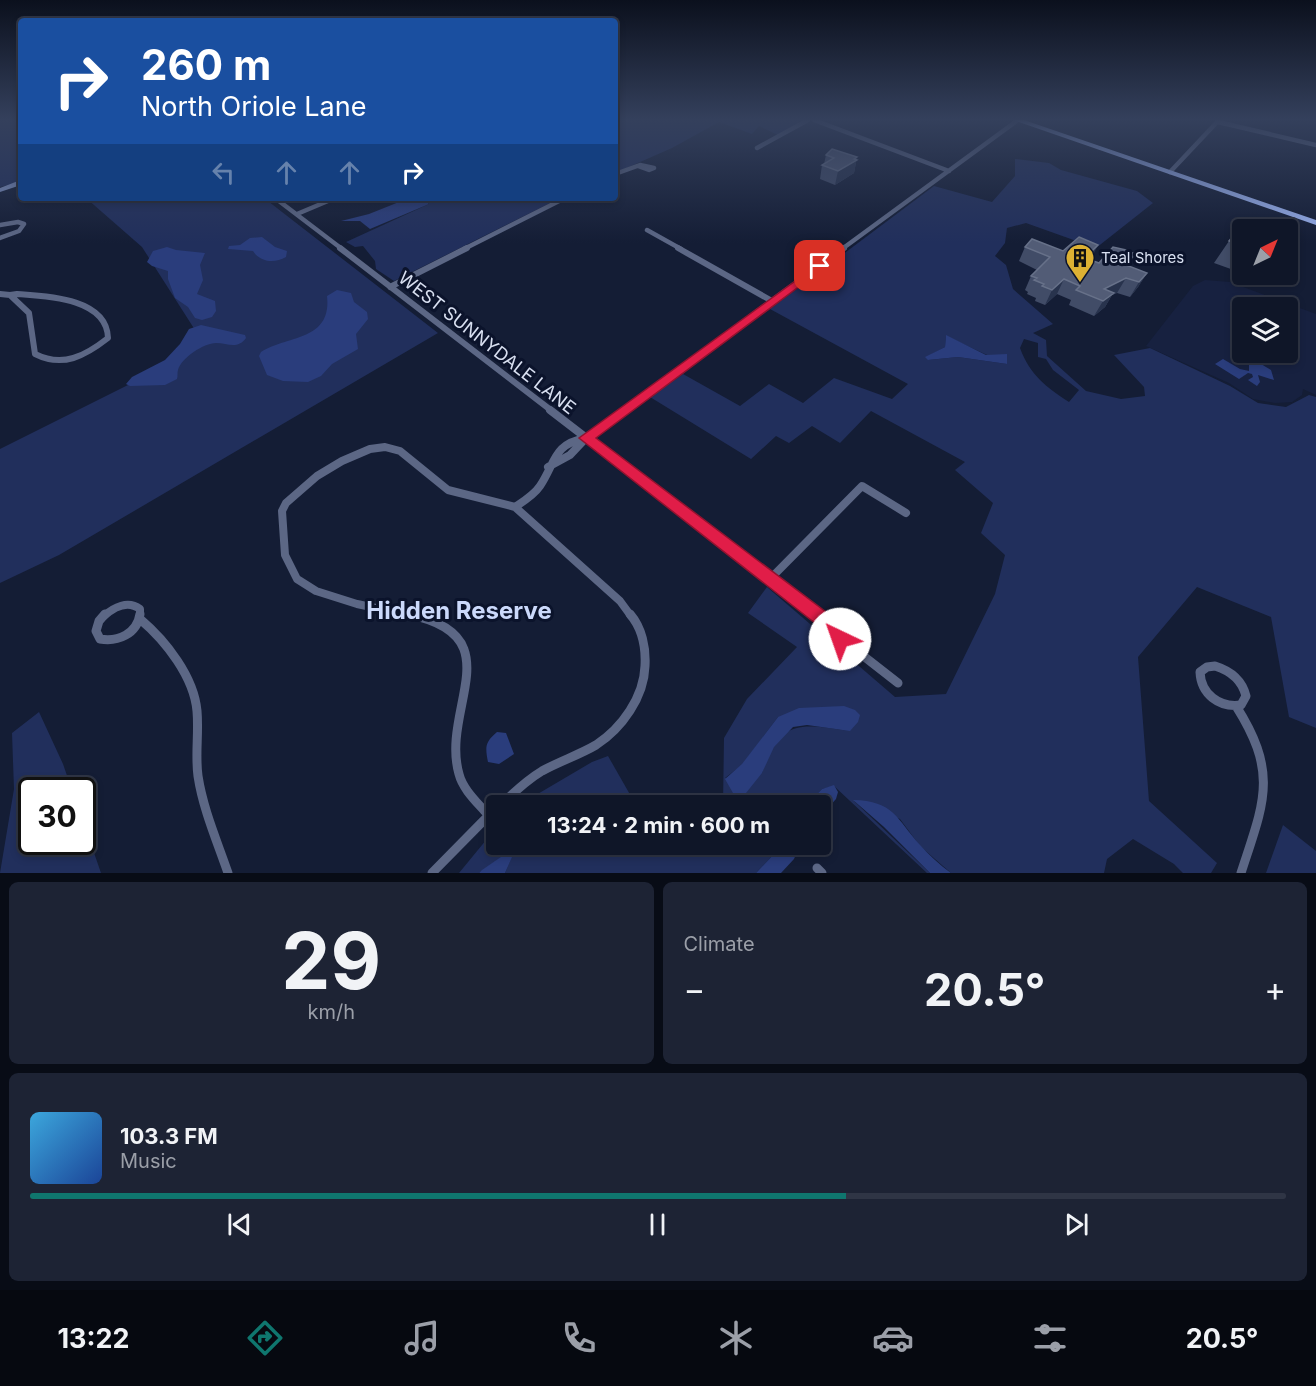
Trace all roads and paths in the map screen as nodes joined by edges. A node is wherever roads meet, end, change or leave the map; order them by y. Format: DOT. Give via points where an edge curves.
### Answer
graph roads {
  1 [pos="922,161"];
  2 [pos="963,161"];
  3 [pos="1144,161"];
  4 [pos="1147,161"];
  5 [pos="1182,161"];
  6 [pos="638,166"];
  7 [pos="1173,170"];
  8 [pos="949,171"];
  9 [pos="618,173"];
  10 [pos="18,184"];
  11 [pos="0,190"];
  12 [pos="279,201"];
  13 [pos="328,201"];
  14 [pos="559,201"];
  15 [pos="297,214"];
  16 [pos="1316,215"];
  17 [pos="1316,222"];
  18 [pos="0,225"];
  19 [pos="647,230"];
  20 [pos="0,238"];
  21 [pos="390,286"];
  22 [pos="0,294"];
  23 [pos="10,295"];
  24 [pos="772,301"];
  25 [pos="586,438"];
  26 [pos="515,507"];
  27 [pos="906,513"];
  28 [pos="770,579"];
  29 [pos="140,619"];
  30 [pos="898,682"];
  31 [pos="1236,706"];
  32 [pos="512,795"];
  33 [pos="486,803"];
  34 [pos="486,819"];
  35 [pos="228,873"];
  36 [pos="432,873"];
  37 [pos="1240,873"];
  1 -- 8 [label="street"];
  2 -- 8 [label="street"];
  3 -- 7 [label="main road"];
  4 -- 7 [label="main road"];
  5 -- 7 [label="street"];
  6 -- 9 [label="street"];
  7 -- 16 [label="main road"];
  7 -- 17 [label="main road"];
  8 -- 24 [label="street"];
  10 -- 11 [label="street"];
  12 -- 15 [label="street, WEST SUNNYDALE LANE"];
  13 -- 15 [label="street"];
  14 -- 21 [label="street"];
  15 -- 21 [label="street, WEST SUNNYDALE LANE"];
  18 -- 20 [label="street" via="24,224 19,231"];
  19 -- 24 [label="street"];
  21 -- 25 [label="street, WEST SUNNYDALE LANE"];
  22 -- 23 [label="street"];
  23 -- 23 [label="street" via="29,313 35,354 46,361 59,363 78,357 108,338 107,324 92,310 70,301"];
  24 -- 25 [label="street"];
  25 -- 26 [label="street" via="582,446 548,467 540,486"];
  25 -- 28 [label="street, WEST SUNNYDALE LANE"];
  26 -- 32 [label="street" via="625,607 641,630 647,663 634,704 603,740 546,769"];
  26 -- 33 [label="street" via="447,490 397,449 386,447 362,451 331,469 291,495 282,511 286,560 296,578 306,586 332,597 432,620 456,634 463,646 466,668 458,772 463,785"];
  27 -- 28 [label="street" via="862,486"];
  28 -- 30 [label="street, WEST SUNNYDALE LANE" via="824,620 825,626 869,663"];
  29 -- 29 [label="street" via="136,606 118,606 99,620 97,636 106,641 119,639 133,631"];
  29 -- 35 [label="street" via="152,627 192,689 198,723 201,792"];
  31 -- 31 [label="street" via="1246,696 1242,683 1222,668 1203,668 1199,678 1206,692 1220,703"];
  31 -- 37 [label="street" via="1260,752 1264,779 1261,807"];
  34 -- 36 [label="street"];
}
